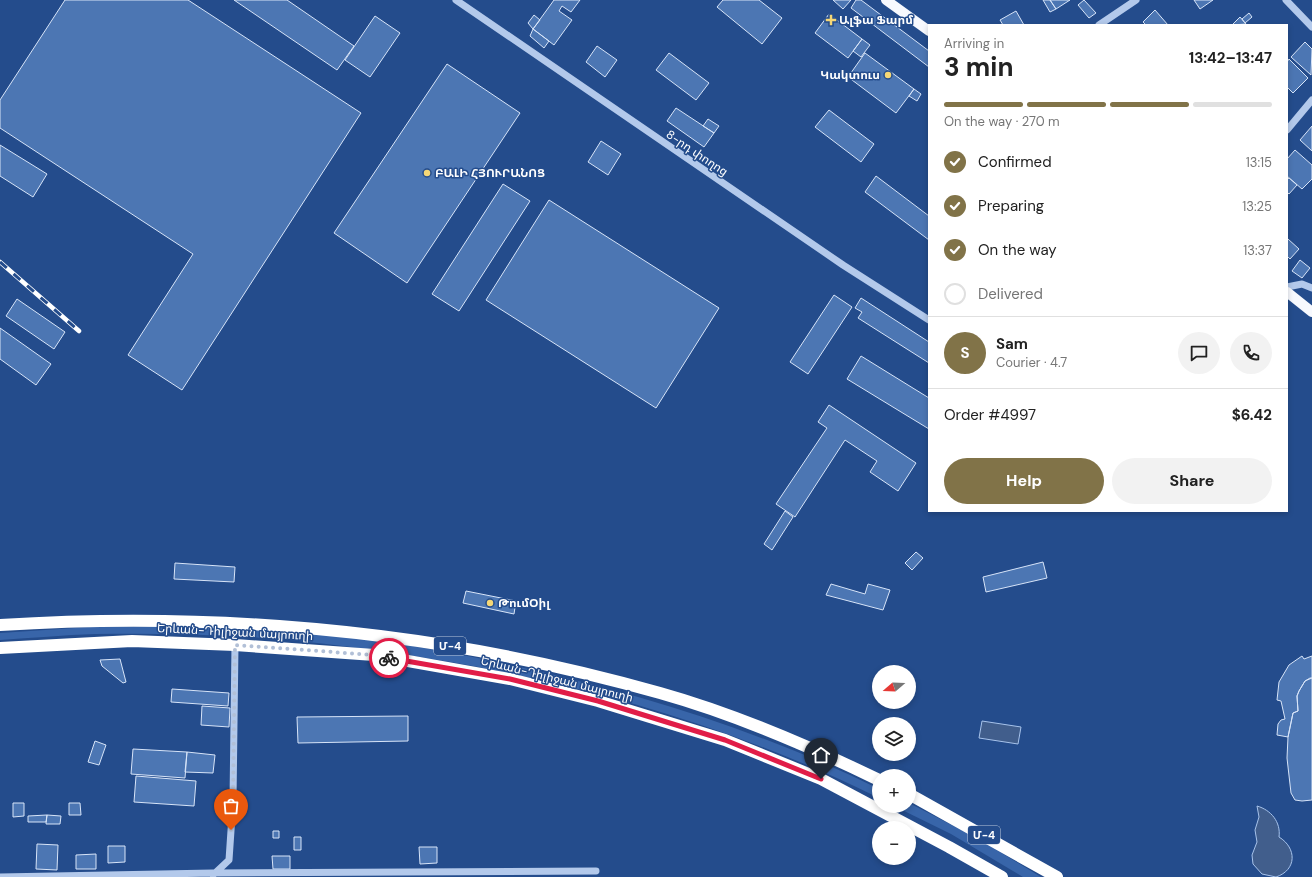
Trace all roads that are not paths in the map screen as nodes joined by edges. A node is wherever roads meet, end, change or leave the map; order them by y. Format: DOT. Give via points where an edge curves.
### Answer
graph roads {
  1 [pos="456,0"];
  2 [pos="886,0"];
  3 [pos="1136,0"];
  4 [pos="1286,0"];
  5 [pos="1100,24"];
  6 [pos="1312,27"];
  7 [pos="928,30"];
  8 [pos="1312,100"];
  9 [pos="1288,129"];
  10 [pos="1312,283"];
  11 [pos="1302,284"];
  12 [pos="1288,287"];
  13 [pos="1312,288"];
  14 [pos="1288,293"];
  15 [pos="1312,312"];
  16 [pos="928,319"];
  17 [pos="0,625"];
  18 [pos="235,645"];
  19 [pos="0,648"];
  20 [pos="872,777"];
  21 [pos="916,798"];
  22 [pos="596,871"];
  23 [pos="213,875"];
  24 [pos="0,877"];
  25 [pos="1002,877"];
  26 [pos="1057,877"];
  1 -- 16 [label="street, 8-րդ փողոց" via="837,261"];
  2 -- 7 [label="main road"];
  3 -- 5 [label="street"];
  4 -- 6 [label="street"];
  8 -- 9 [label="street"];
  10 -- 11 [label="street"];
  11 -- 12 [label="street"];
  11 -- 13 [label="street"];
  14 -- 15 [label="main road"];
  17 -- 20 [label="highway, Երևան-Դիլիջան մայրուղի / Մ-4" via="130,620 244,623 322,629 509,656 668,696 732,717"];
  18 -- 19 [label="highway, Երևան-Դիլիջան մայրուղի / Մ-4" via="132,641"];
  18 -- 23 [label="street" via="233,801 229,860"];
  18 -- 25 [label="highway, Երևան-Դիլիջան մայրուղի / Մ-4" via="374,655 518,681 663,720 725,740 821,779"];
  21 -- 26 [label="highway, Մ-4"];
  22 -- 23 [label="street"];
  23 -- 24 [label="street"];
}
